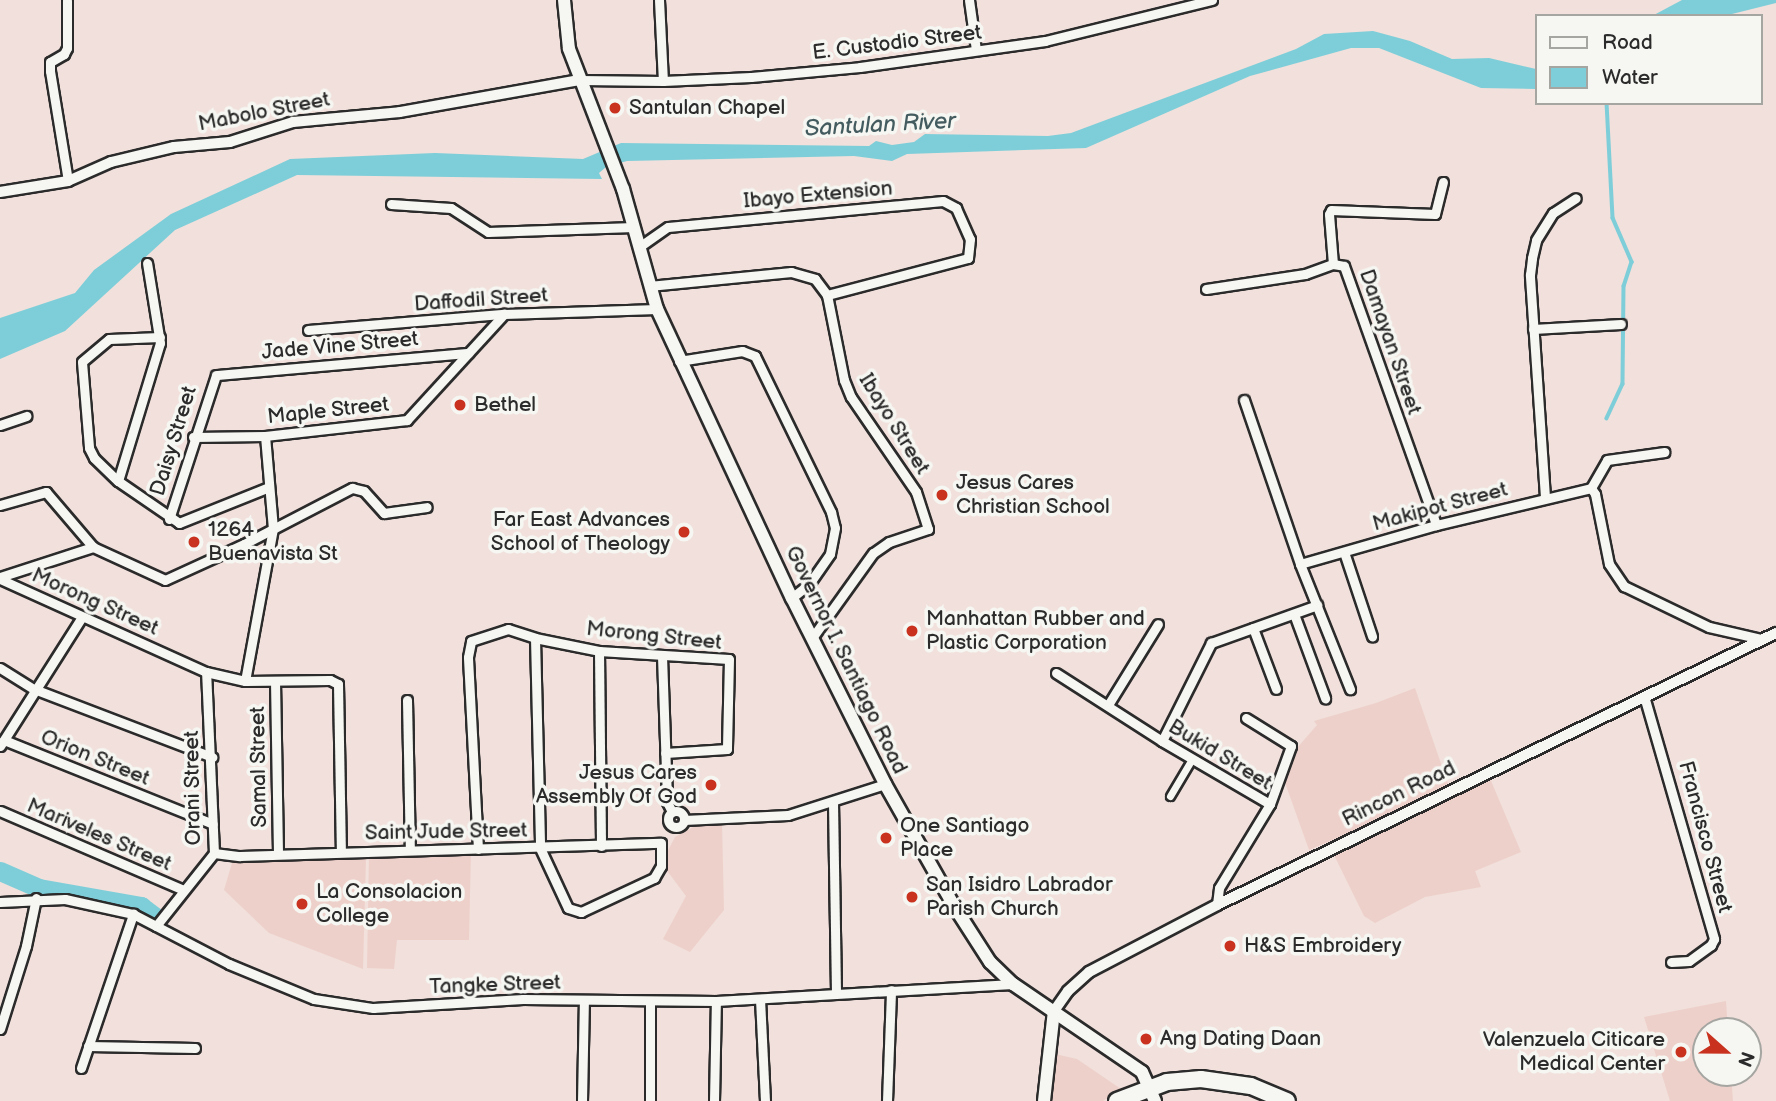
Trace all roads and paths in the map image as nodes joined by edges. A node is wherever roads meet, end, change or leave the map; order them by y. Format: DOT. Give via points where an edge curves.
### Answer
graph roads {
  1 [pos="67,0"];
  2 [pos="564,0"];
  3 [pos="659,0"];
  4 [pos="969,0"];
  5 [pos="1212,0"];
  6 [pos="1163,5"];
  7 [pos="976,50"];
  8 [pos="580,80"];
  9 [pos="663,81"];
  10 [pos="68,181"];
  11 [pos="1443,182"];
  12 [pos="0,192"];
  13 [pos="1576,198"];
  14 [pos="391,205"];
  15 [pos="634,227"];
  16 [pos="639,247"];
  17 [pos="146,263"];
  18 [pos="1333,264"];
  19 [pos="649,286"];
  20 [pos="1206,289"];
  21 [pos="827,295"];
  22 [pos="657,309"];
  23 [pos="504,314"];
  24 [pos="1621,324"];
  25 [pos="1534,329"];
  26 [pos="308,330"];
  27 [pos="160,337"];
  28 [pos="468,353"];
  29 [pos="679,360"];
  30 [pos="216,375"];
  31 [pos="1244,400"];
  32 [pos="26,416"];
  33 [pos="0,425"];
  34 [pos="265,436"];
  35 [pos="193,438"];
  36 [pos="1664,452"];
  37 [pos="118,481"];
  38 [pos="269,487"];
  39 [pos="1591,488"];
  40 [pos="1545,497"];
  41 [pos="0,506"];
  42 [pos="427,507"];
  43 [pos="169,519"];
  44 [pos="1436,525"];
  45 [pos="273,529"];
  46 [pos="93,547"];
  47 [pos="1344,552"];
  48 [pos="1300,564"];
  49 [pos="0,578"];
  50 [pos="792,598"];
  51 [pos="1317,605"];
  52 [pos="1294,614"];
  53 [pos="82,617"];
  54 [pos="1158,624"];
  55 [pos="1253,628"];
  56 [pos="1776,632"];
  57 [pos="1372,636"];
  58 [pos="535,638"];
  59 [pos="812,638"];
  60 [pos="1761,639"];
  61 [pos="599,651"];
  62 [pos="662,656"];
  63 [pos="0,668"];
  64 [pos="206,672"];
  65 [pos="1056,673"];
  66 [pos="245,681"];
  67 [pos="275,681"];
  68 [pos="34,689"];
  69 [pos="1276,689"];
  70 [pos="1350,690"];
  71 [pos="1644,696"];
  72 [pos="1325,698"];
  73 [pos="407,700"];
  74 [pos="1108,705"];
  75 [pos="1246,718"];
  76 [pos="1162,741"];
  77 [pos="2,743"];
  78 [pos="665,753"];
  79 [pos="212,757"];
  80 [pos="1192,759"];
  81 [pos="885,784"];
  82 [pos="1170,796"];
  83 [pos="833,802"];
  84 [pos="1270,804"];
  85 [pos="0,811"];
  86 [pos="672,811"];
  87 [pos="684,820"];
  88 [pos="213,824"];
  89 [pos="671,826"];
  90 [pos="660,843"];
  91 [pos="601,846"];
  92 [pos="541,848"];
  93 [pos="478,849"];
  94 [pos="410,850"];
  95 [pos="341,851"];
  96 [pos="278,852"];
  97 [pos="214,853"];
  98 [pos="183,890"];
  99 [pos="36,898"];
  100 [pos="0,902"];
  101 [pos="1217,905"];
  102 [pos="134,914"];
  103 [pos="156,926"];
  104 [pos="1671,962"];
  105 [pos="1013,984"];
  106 [pos="891,990"];
  107 [pos="836,993"];
  108 [pos="760,999"];
  109 [pos="584,1001"];
  110 [pos="650,1001"];
  111 [pos="716,1001"];
  112 [pos="1054,1011"];
  113 [pos="0,1029"];
  114 [pos="88,1046"];
  115 [pos="195,1048"];
  116 [pos="81,1068"];
  117 [pos="1153,1094"];
  118 [pos="582,1101"];
  119 [pos="650,1101"];
  120 [pos="713,1101"];
  121 [pos="765,1101"];
  122 [pos="887,1101"];
  123 [pos="1044,1101"];
  124 [pos="1117,1101"];
  125 [pos="1287,1101"];
  1 -- 10 [label="street" via="67,48 50,62 50,71"];
  2 -- 8 [label="main road, Governor I. Santiago Road" via="569,49"];
  3 -- 9 [label="street"];
  4 -- 7 [label="street"];
  5 -- 6 [label="street, E. Custodio Street"];
  6 -- 7 [label="street, E. Custodio Street" via="1045,41"];
  7 -- 9 [label="street, E. Custodio Street" via="860,67"];
  8 -- 9 [label="street, E. Custodio Street"];
  8 -- 10 [label="street, Mabolo Street" via="400,112 293,122 229,142 174,147 111,162"];
  8 -- 15 [label="main road, Governor I. Santiago Road"];
  10 -- 12 [label="street, Mabolo Street"];
  11 -- 18 [label="street" via="1435,214 1331,211"];
  13 -- 25 [label="street" via="1553,213 1536,240 1530,275"];
  14 -- 15 [label="street" via="451,208 488,232"];
  15 -- 16 [label="main road, Governor I. Santiago Road"];
  16 -- 19 [label="main road, Governor I. Santiago Road"];
  16 -- 21 [label="street, Ibayo Extension" via="668,227 943,201 956,208 970,239 968,258"];
  17 -- 27 [label="street"];
  18 -- 20 [label="street, Damayan Street" via="1305,274"];
  18 -- 44 [label="street, Damayan Street" via="1344,266"];
  19 -- 21 [label="street" via="791,272 815,279"];
  19 -- 22 [label="main road, Governor I. Santiago Road"];
  21 -- 59 [label="street, Ibayo Street" via="851,397 916,492 928,529 889,542 873,553"];
  22 -- 23 [label="street, Daffodil Street"];
  22 -- 29 [label="main road, Governor I. Santiago Road"];
  23 -- 26 [label="street, Daffodil Street"];
  23 -- 28 [label="street, Maple Street"];
  24 -- 25 [label="street"];
  25 -- 40 [label="street"];
  27 -- 37 [label="street"];
  27 -- 37 [label="street" via="109,338 82,362 89,448"];
  28 -- 30 [label="street, Jade Vine Street"];
  28 -- 34 [label="street, Maple Street" via="407,420"];
  29 -- 50 [label="main road, Governor I. Santiago Road"];
  29 -- 50 [label="street" via="742,351 755,356 831,512 835,528 830,554 809,584"];
  30 -- 35 [label="street, Daisy Street"];
  31 -- 48 [label="street"];
  32 -- 33 [label="street"];
  34 -- 35 [label="street, Maple Street"];
  34 -- 38 [label="street"];
  35 -- 43 [label="street, Daisy Street"];
  36 -- 39 [label="street" via="1607,460"];
  37 -- 43 [label="street"];
  38 -- 43 [label="street" via="188,522"];
  38 -- 45 [label="street"];
  39 -- 40 [label="street, Makipot Street"];
  39 -- 60 [label="street" via="1609,564 1624,586 1709,627"];
  40 -- 44 [label="street, Makipot Street"];
  41 -- 46 [label="street" via="46,492"];
  42 -- 45 [label="street" via="384,513 364,491 352,488"];
  44 -- 47 [label="street, Makipot Street"];
  45 -- 46 [label="street" via="165,580"];
  45 -- 66 [label="street"];
  46 -- 49 [label="street"];
  47 -- 48 [label="street, Makipot Street"];
  47 -- 57 [label="street"];
  48 -- 51 [label="street"];
  49 -- 53 [label="street, Morong Street"];
  50 -- 59 [label="main road, Governor I. Santiago Road"];
  51 -- 52 [label="street"];
  51 -- 70 [label="street"];
  52 -- 55 [label="street"];
  52 -- 72 [label="street"];
  53 -- 64 [label="street, Morong Street"];
  53 -- 68 [label="street"];
  54 -- 74 [label="street"];
  55 -- 69 [label="street"];
  55 -- 76 [label="street" via="1211,643"];
  56 -- 60 [label="street, Rincon Road"];
  58 -- 61 [label="street, Morong Street"];
  58 -- 92 [label="street"];
  58 -- 93 [label="street, Morong Street" via="508,629 471,641 468,657"];
  59 -- 81 [label="main road, Governor I. Santiago Road"];
  60 -- 71 [label="street, Rincon Road"];
  61 -- 62 [label="street, Morong Street"];
  61 -- 91 [label="street"];
  62 -- 78 [label="street"];
  62 -- 78 [label="street, Morong Street" via="723,656 731,665 727,749"];
  63 -- 68 [label="street"];
  64 -- 66 [label="street, Morong Street"];
  64 -- 79 [label="street, Orani Street"];
  65 -- 74 [label="street, Bukid Street"];
  66 -- 67 [label="street, Morong Street"];
  67 -- 95 [label="street, Morong Street" via="330,680 338,684"];
  67 -- 96 [label="street, Samal Street"];
  68 -- 77 [label="street"];
  68 -- 79 [label="street"];
  71 -- 101 [label="street, Rincon Road"];
  71 -- 104 [label="street, Francisco Street" via="1714,939 1689,961"];
  73 -- 94 [label="street"];
  74 -- 76 [label="street, Bukid Street"];
  75 -- 84 [label="street" via="1291,746"];
  76 -- 80 [label="street, Bukid Street"];
  77 -- 88 [label="street, Orion Street"];
  78 -- 86 [label="street" via="667,802"];
  79 -- 88 [label="street, Orani Street"];
  80 -- 82 [label="street"];
  80 -- 84 [label="street, Bukid Street"];
  81 -- 83 [label="street"];
  81 -- 105 [label="main road, Governor I. Santiago Road" via="974,940"];
  83 -- 87 [label="street" via="788,815"];
  83 -- 107 [label="street"];
  84 -- 101 [label="street, Bukid Street" via="1219,888"];
  85 -- 98 [label="street, Mariveles Street"];
  86 -- 87 [label="street" via="680,812"];
  86 -- 89 [label="street" via="667,819"];
  87 -- 89 [label="street" via="680,827"];
  88 -- 97 [label="street, Orani Street"];
  89 -- 90 [label="street"];
  90 -- 91 [label="street, Saint Jude Street"];
  90 -- 92 [label="street" via="661,866 654,878 582,912 568,908"];
  91 -- 92 [label="street, Saint Jude Street"];
  92 -- 93 [label="street, Saint Jude Street"];
  93 -- 94 [label="street, Saint Jude Street"];
  94 -- 95 [label="street, Saint Jude Street"];
  95 -- 96 [label="street, Saint Jude Street"];
  96 -- 97 [label="street, Saint Jude Street"];
  97 -- 98 [label="street, Orani Street"];
  98 -- 103 [label="street, Orani Street"];
  99 -- 100 [label="street, Tangke Street"];
  99 -- 102 [label="street, Tangke Street" via="65,899"];
  99 -- 113 [label="street"];
  101 -- 112 [label="street, Rincon Road" via="1089,972"];
  102 -- 103 [label="street, Tangke Street"];
  102 -- 114 [label="street"];
  103 -- 109 [label="street, Tangke Street" via="229,964 338,1005 373,1008 523,999"];
  105 -- 106 [label="street, Tangke Street"];
  105 -- 112 [label="main road, Governor I. Santiago Road"];
  106 -- 107 [label="street, Tangke Street"];
  106 -- 122 [label="street"];
  107 -- 108 [label="street, Tangke Street"];
  108 -- 111 [label="street, Tangke Street"];
  108 -- 121 [label="street"];
  109 -- 110 [label="street, Tangke Street"];
  109 -- 118 [label="street"];
  110 -- 111 [label="street, Tangke Street"];
  110 -- 119 [label="street"];
  111 -- 120 [label="street"];
  112 -- 117 [label="main road, Governor I. Santiago Road" via="1142,1072"];
  112 -- 123 [label="main road"];
  114 -- 115 [label="street"];
  114 -- 116 [label="street"];
  117 -- 124 [label="highway"];
  117 -- 125 [label="highway" via="1201,1079 1251,1086"];
}
